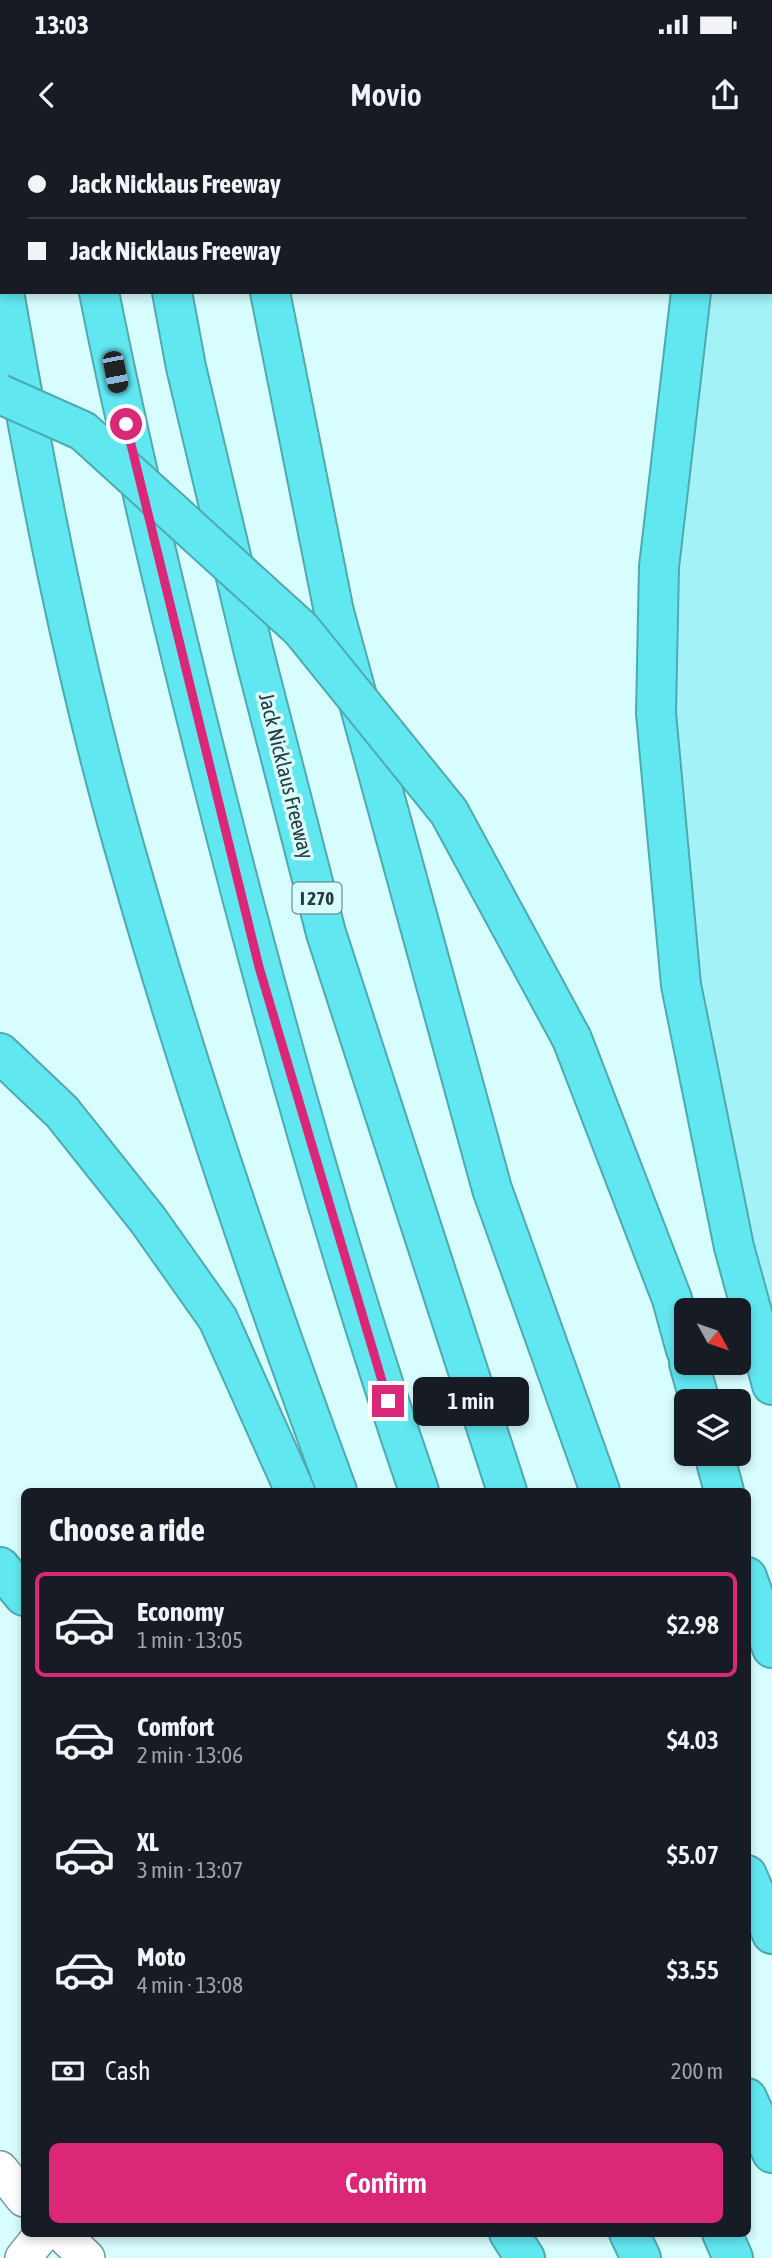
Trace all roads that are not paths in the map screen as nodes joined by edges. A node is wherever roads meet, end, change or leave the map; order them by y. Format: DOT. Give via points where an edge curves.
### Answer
graph roads {
  1 [pos="4,294"];
  2 [pos="99,294"];
  3 [pos="172,294"];
  4 [pos="270,294"];
  5 [pos="691,294"];
  6 [pos="0,394"];
  7 [pos="0,1052"];
  8 [pos="674,1306"];
  9 [pos="772,1385"];
  10 [pos="717,1466"];
  11 [pos="294,1488"];
  12 [pos="336,1488"];
  13 [pos="418,1488"];
  14 [pos="506,1488"];
  15 [pos="599,1488"];
  16 [pos="723,1488"];
  17 [pos="0,1567"];
  18 [pos="751,1588"];
  19 [pos="21,1592"];
  20 [pos="772,1648"];
  21 [pos="751,1884"];
  22 [pos="772,1934"];
  23 [pos="751,2107"];
  24 [pos="772,2153"];
  25 [pos="0,2169"];
  26 [pos="21,2195"];
  27 [pos="40,2237"];
  28 [pos="65,2237"];
  29 [pos="512,2237"];
  30 [pos="631,2237"];
  31 [pos="724,2237"];
  32 [pos="23,2258"];
  33 [pos="87,2258"];
  34 [pos="525,2258"];
  35 [pos="641,2258"];
  36 [pos="733,2258"];
  1 -- 12 [label="highway" via="30,438 93,727 129,865 259,1280"];
  2 -- 13 [label="highway" via="120,398 259,967 344,1258"];
  3 -- 14 [label="highway, Jack Nicklaus Freeway / I 270" via="254,653 326,933"];
  4 -- 15 [label="highway" via="334,612 444,1015 492,1189"];
  5 -- 9 [label="highway" via="659,567 656,713 681,985 734,1247"];
  6 -- 8 [label="highway, bridge" via="83,431 301,629 449,812 572,1039"];
  7 -- 11 [label="highway" via="62,1112 148,1220 218,1319"];
  10 -- 16 [label="highway"];
  17 -- 19 [label="highway"];
  18 -- 20 [label="highway"];
  21 -- 22 [label="highway"];
  23 -- 24 [label="highway"];
  25 -- 26 [label="lane"];
  27 -- 32 [label="lane"];
  28 -- 33 [label="lane"];
  29 -- 34 [label="highway"];
  30 -- 35 [label="highway"];
  31 -- 36 [label="highway"];
}
